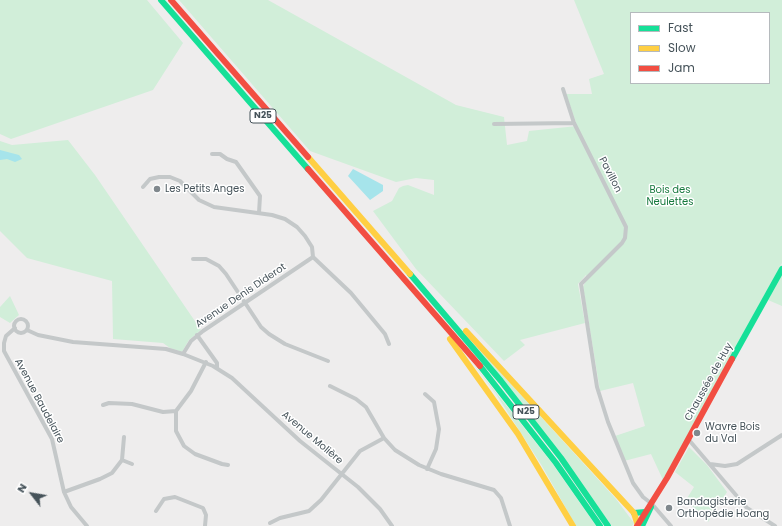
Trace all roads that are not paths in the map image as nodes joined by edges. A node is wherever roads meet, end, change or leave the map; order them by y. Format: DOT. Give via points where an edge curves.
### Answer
graph roads {
  1 [pos="161,0"];
  2 [pos="170,0"];
  3 [pos="563,89"];
  4 [pos="574,122"];
  5 [pos="494,124"];
  6 [pos="212,154"];
  7 [pos="142,187"];
  8 [pos="259,213"];
  9 [pos="193,258"];
  10 [pos="313,258"];
  11 [pos="782,269"];
  12 [pos="245,303"];
  13 [pos="436,304"];
  14 [pos="428,306"];
  15 [pos="15,328"];
  16 [pos="27,330"];
  17 [pos="197,335"];
  18 [pos="389,344"];
  19 [pos="184,354"];
  20 [pos="206,362"];
  21 [pos="328,362"];
  22 [pos="217,368"];
  23 [pos="330,386"];
  24 [pos="425,394"];
  25 [pos="103,406"];
  26 [pos="176,411"];
  27 [pos="782,435"];
  28 [pos="124,437"];
  29 [pos="384,438"];
  30 [pos="689,440"];
  31 [pos="122,460"];
  32 [pos="132,464"];
  33 [pos="710,464"];
  34 [pos="228,465"];
  35 [pos="427,469"];
  36 [pos="341,473"];
  37 [pos="64,492"];
  38 [pos="652,504"];
  39 [pos="156,512"];
  40 [pos="645,512"];
  41 [pos="634,514"];
  42 [pos="270,523"];
  43 [pos="87,526"];
  44 [pos="205,526"];
  45 [pos="392,526"];
  46 [pos="510,526"];
  47 [pos="573,526"];
  48 [pos="600,526"];
  49 [pos="608,526"];
  50 [pos="638,526"];
  51 [pos="671,526"];
  52 [pos="775,526"];
  1 -- 14 [label="main road, N25"];
  2 -- 13 [label="main road, N25"];
  3 -- 4 [label="street, Pavillon"];
  4 -- 5 [label="street"];
  4 -- 38 [label="street, Pavillon" via="624,220 626,236 621,245 584,279 580,286 592,367 603,410 634,483 643,497"];
  6 -- 8 [label="street" via="220,154 236,162 260,196"];
  7 -- 8 [label="street" via="150,179 170,177 211,206"];
  8 -- 10 [label="street" via="280,217 295,226 310,243"];
  9 -- 12 [label="street" via="219,266"];
  10 -- 12 [label="street, Avenue Denis Diderot"];
  10 -- 18 [label="street" via="351,293 385,334"];
  11 -- 30 [label="main road, Chaussée de Huy"];
  12 -- 17 [label="street, Avenue Denis Diderot"];
  12 -- 21 [label="street" via="261,327 269,334 284,344"];
  13 -- 41 [label="main road" via="443,307"];
  13 -- 49 [label="main road, N25" via="526,412"];
  14 -- 47 [label="main road" via="430,314 479,377 518,434"];
  14 -- 48 [label="main road, N25" via="524,420"];
  15 -- 16 [label="street, Avenue Molière" via="21,333"];
  15 -- 16 [label="street, Avenue Molière" via="16,322 22,319 27,322"];
  15 -- 37 [label="street, Avenue Baudelaire" via="6,336 4,351 52,439"];
  16 -- 19 [label="street, Avenue Molière" via="38,335 73,342 149,347"];
  17 -- 19 [label="street, Avenue Denis Diderot"];
  17 -- 22 [label="street, Avenue Molière" via="217,363"];
  19 -- 20 [label="street, Avenue Molière"];
  20 -- 22 [label="street, Avenue Molière"];
  20 -- 26 [label="street" via="191,391"];
  22 -- 36 [label="street, Avenue Molière" via="232,378 300,441"];
  23 -- 29 [label="street" via="352,396 366,407"];
  24 -- 35 [label="street" via="434,402 439,424 437,444"];
  25 -- 26 [label="street" via="109,403 132,404 163,412"];
  26 -- 34 [label="street" via="176,431 185,447 195,454"];
  27 -- 33 [label="street" via="736,464"];
  28 -- 31 [label="street"];
  29 -- 35 [label="street" via="395,450"];
  29 -- 36 [label="street" via="360,452"];
  30 -- 33 [label="street"];
  30 -- 38 [label="main road, Chaussée de Huy"];
  31 -- 32 [label="street"];
  31 -- 37 [label="street" via="108,476"];
  33 -- 52 [label="street" via="747,508"];
  35 -- 46 [label="street" via="494,490 501,498"];
  36 -- 42 [label="street" via="321,500 309,511"];
  36 -- 45 [label="street, Avenue Molière" via="370,499"];
  37 -- 43 [label="street, Avenue Baudelaire" via="73,512"];
  38 -- 40 [label="main road, Chaussée de Huy"];
  38 -- 50 [label="main road, Chaussée de Huy" via="650,512"];
  38 -- 51 [label="street"];
  39 -- 44 [label="street" via="164,499 175,497 203,508 206,514"];
  40 -- 41 [label="main road"];
  40 -- 50 [label="main road, Chaussée de Huy"];
  41 -- 50 [label="main road"];
}
